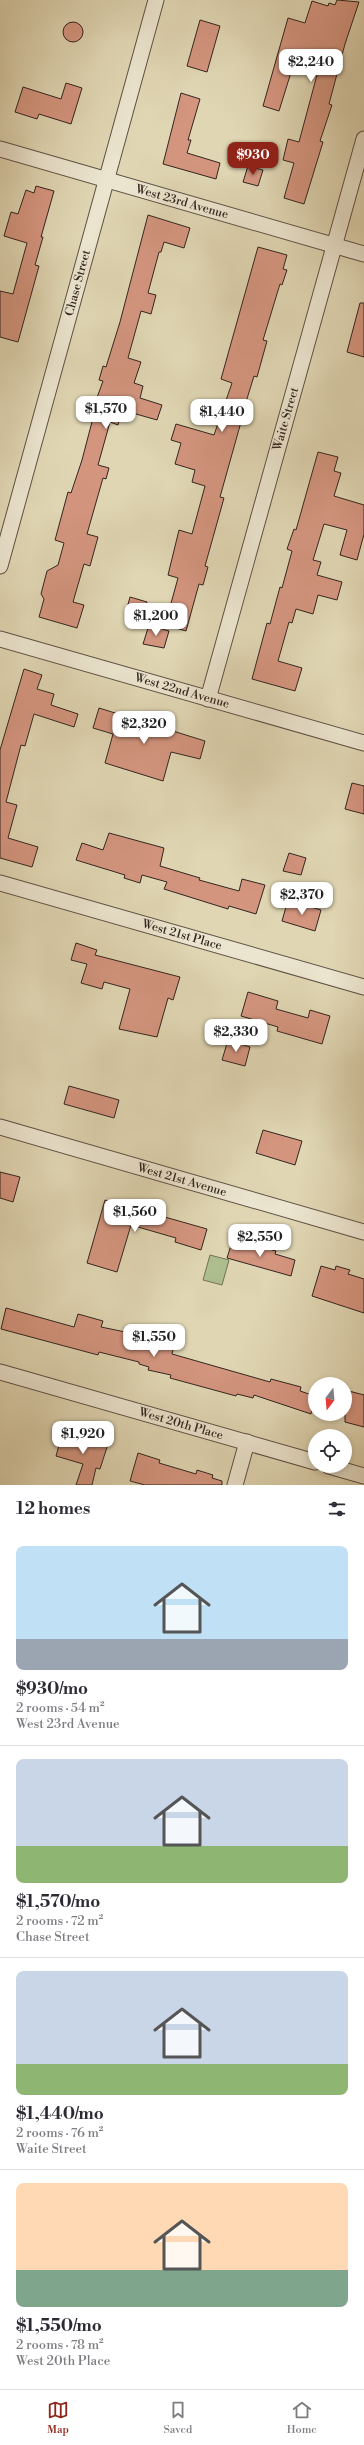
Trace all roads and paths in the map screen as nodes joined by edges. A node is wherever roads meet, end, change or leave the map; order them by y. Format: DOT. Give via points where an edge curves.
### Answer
graph roads {
  1 [pos="156,0"];
  2 [pos="364,139"];
  3 [pos="0,149"];
  4 [pos="106,180"];
  5 [pos="335,246"];
  6 [pos="364,254"];
  7 [pos="0,566"];
  8 [pos="0,639"];
  9 [pos="208,699"];
  10 [pos="364,743"];
  11 [pos="0,883"];
  12 [pos="364,987"];
  13 [pos="0,1128"];
  14 [pos="364,1232"];
  15 [pos="0,1372"];
  16 [pos="247,1442"];
  17 [pos="308,1460"];
  18 [pos="352,1473"];
  19 [pos="364,1476"];
  20 [pos="235,1485"];
  1 -- 4 [label="street, Chase Street"];
  2 -- 5 [label="street, Waite Street"];
  3 -- 4 [label="street, West 23rd Avenue"];
  4 -- 5 [label="street, West 23rd Avenue"];
  4 -- 7 [label="street, Chase Street"];
  5 -- 6 [label="street, West 23rd Avenue"];
  5 -- 9 [label="street, Waite Street"];
  8 -- 9 [label="street, West 22nd Avenue"];
  9 -- 10 [label="street, West 22nd Avenue"];
  11 -- 12 [label="street, West 21st Place"];
  13 -- 14 [label="street, West 21st Avenue"];
  15 -- 16 [label="street, West 20th Place"];
  16 -- 17 [label="street, West 20th Place"];
  16 -- 20 [label="street"];
  18 -- 19 [label="street"];
}
